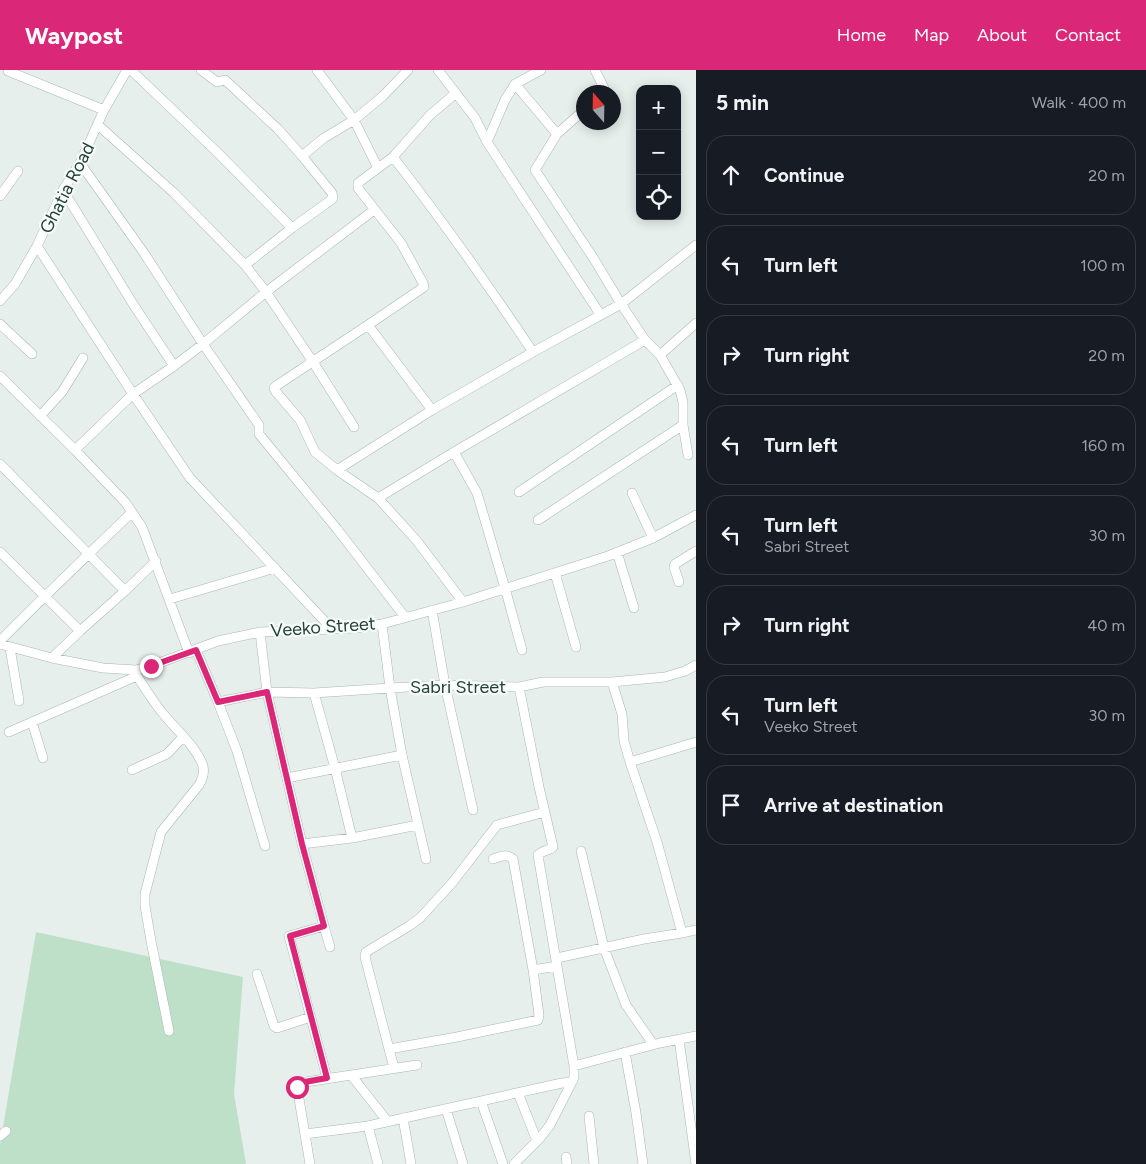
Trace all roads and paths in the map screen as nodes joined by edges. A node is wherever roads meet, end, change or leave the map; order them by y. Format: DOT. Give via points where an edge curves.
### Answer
graph roads {
  1 [pos="127,70"];
  2 [pos="132,70"];
  3 [pos="201,70"];
  4 [pos="317,70"];
  5 [pos="408,70"];
  6 [pos="438,70"];
  7 [pos="541,70"];
  8 [pos="595,70"];
  9 [pos="8,71"];
  10 [pos="514,84"];
  11 [pos="602,85"];
  12 [pos="456,94"];
  13 [pos="104,110"];
  14 [pos="576,117"];
  15 [pos="354,120"];
  16 [pos="98,125"];
  17 [pos="557,134"];
  18 [pos="487,142"];
  19 [pos="302,156"];
  20 [pos="393,157"];
  21 [pos="80,163"];
  22 [pos="378,168"];
  23 [pos="18,171"];
  24 [pos="63,190"];
  25 [pos="0,196"];
  26 [pos="374,210"];
  27 [pos="292,228"];
  28 [pos="696,245"];
  29 [pos="37,246"];
  30 [pos="245,265"];
  31 [pos="266,292"];
  32 [pos="0,301"];
  33 [pos="621,304"];
  34 [pos="600,314"];
  35 [pos="0,324"];
  36 [pos="368,326"];
  37 [pos="694,328"];
  38 [pos="646,340"];
  39 [pos="203,344"];
  40 [pos="532,352"];
  41 [pos="32,354"];
  42 [pos="660,355"];
  43 [pos="83,358"];
  44 [pos="313,362"];
  45 [pos="174,366"];
  46 [pos="0,376"];
  47 [pos="678,385"];
  48 [pos="133,394"];
  49 [pos="432,410"];
  50 [pos="40,416"];
  51 [pos="683,425"];
  52 [pos="354,427"];
  53 [pos="75,450"];
  54 [pos="454,452"];
  55 [pos="688,455"];
  56 [pos="0,464"];
  57 [pos="337,470"];
  58 [pos="519,492"];
  59 [pos="632,493"];
  60 [pos="378,498"];
  61 [pos="132,512"];
  62 [pos="696,515"];
  63 [pos="538,520"];
  64 [pos="653,538"];
  65 [pos="696,551"];
  66 [pos="0,552"];
  67 [pos="617,552"];
  68 [pos="89,554"];
  69 [pos="156,561"];
  70 [pos="275,568"];
  71 [pos="555,573"];
  72 [pos="679,582"];
  73 [pos="506,588"];
  74 [pos="125,592"];
  75 [pos="44,596"];
  76 [pos="170,599"];
  77 [pos="463,602"];
  78 [pos="634,608"];
  79 [pos="432,610"];
  80 [pos="405,617"];
  81 [pos="382,624"];
  82 [pos="332,629"];
  83 [pos="80,631"];
  84 [pos="260,632"];
  85 [pos="0,643"];
  86 [pos="576,647"];
  87 [pos="10,648"];
  88 [pos="522,650"];
  89 [pos="192,651"];
  90 [pos="52,658"];
  91 [pos="696,665"];
  92 [pos="136,673"];
  93 [pos="612,682"];
  94 [pos="444,686"];
  95 [pos="519,687"];
  96 [pos="390,688"];
  97 [pos="267,692"];
  98 [pos="314,693"];
  99 [pos="19,701"];
  100 [pos="218,702"];
  101 [pos="32,722"];
  102 [pos="9,732"];
  103 [pos="183,737"];
  104 [pos="696,742"];
  105 [pos="402,755"];
  106 [pos="43,758"];
  107 [pos="630,762"];
  108 [pos="335,768"];
  109 [pos="132,770"];
  110 [pos="287,778"];
  111 [pos="474,810"];
  112 [pos="545,812"];
  113 [pos="418,825"];
  114 [pos="352,838"];
  115 [pos="302,844"];
  116 [pos="265,846"];
  117 [pos="581,850"];
  118 [pos="426,859"];
  119 [pos="492,859"];
  120 [pos="324,926"];
  121 [pos="696,930"];
  122 [pos="682,933"];
  123 [pos="330,947"];
  124 [pos="604,948"];
  125 [pos="557,962"];
  126 [pos="533,970"];
  127 [pos="257,974"];
  128 [pos="311,1017"];
  129 [pos="169,1031"];
  130 [pos="696,1036"];
  131 [pos="679,1039"];
  132 [pos="653,1044"];
  133 [pos="390,1049"];
  134 [pos="625,1052"];
  135 [pos="417,1064"];
  136 [pos="574,1066"];
  137 [pos="394,1068"];
  138 [pos="351,1075"];
  139 [pos="327,1078"];
  140 [pos="572,1082"];
  141 [pos="518,1093"];
  142 [pos="481,1101"];
  143 [pos="446,1109"];
  144 [pos="589,1116"];
  145 [pos="403,1118"];
  146 [pos="388,1122"];
  147 [pos="368,1126"];
  148 [pos="306,1134"];
  149 [pos="536,1141"];
  150 [pos="310,1164"];
  151 [pos="378,1164"];
  152 [pos="411,1164"];
  153 [pos="462,1164"];
  154 [pos="503,1164"];
  155 [pos="514,1164"];
  156 [pos="594,1164"];
  157 [pos="643,1164"];
  158 [pos="696,1164"];
  1 -- 13 [label="street, Ghatia Road"];
  2 -- 27 [label="street"];
  3 -- 19 [label="street" via="217,82 225,80"];
  4 -- 15 [label="street"];
  5 -- 15 [label="street"];
  6 -- 12 [label="street"];
  7 -- 10 [label="street"];
  8 -- 11 [label="street"];
  9 -- 13 [label="street"];
  10 -- 17 [label="street"];
  10 -- 18 [label="street"];
  12 -- 18 [label="street"];
  12 -- 20 [label="street" via="430,115"];
  13 -- 16 [label="street, Ghatia Road"];
  14 -- 17 [label="street"];
  15 -- 19 [label="street"];
  15 -- 22 [label="street"];
  16 -- 21 [label="street, Ghatia Road"];
  16 -- 30 [label="street" via="174,193"];
  17 -- 33 [label="street" via="535,170"];
  18 -- 34 [label="street"];
  19 -- 27 [label="street" via="333,198"];
  20 -- 22 [label="street"];
  20 -- 40 [label="street"];
  21 -- 24 [label="street, Ghatia Road"];
  21 -- 39 [label="street"];
  22 -- 26 [label="street" via="358,183 358,188"];
  23 -- 25 [label="street"];
  24 -- 29 [label="street, Ghatia Road"];
  24 -- 45 [label="street"];
  26 -- 31 [label="street"];
  26 -- 36 [label="street" via="401,243 424,287"];
  27 -- 30 [label="street"];
  28 -- 33 [label="street"];
  29 -- 32 [label="street, Ghatia Road" via="15,284"];
  29 -- 48 [label="street"];
  30 -- 31 [label="street"];
  31 -- 39 [label="street"];
  31 -- 44 [label="street"];
  33 -- 34 [label="street"];
  33 -- 38 [label="street"];
  34 -- 40 [label="street"];
  35 -- 41 [label="street"];
  36 -- 44 [label="street"];
  36 -- 49 [label="street"];
  37 -- 42 [label="street"];
  38 -- 42 [label="street"];
  38 -- 54 [label="street"];
  39 -- 45 [label="street"];
  39 -- 80 [label="street" via="259,425 259,434"];
  40 -- 49 [label="street"];
  42 -- 47 [label="street"];
  43 -- 50 [label="street" via="62,392"];
  44 -- 52 [label="street"];
  44 -- 57 [label="street" via="274,388 300,420 316,452"];
  45 -- 48 [label="street"];
  46 -- 50 [label="street"];
  47 -- 51 [label="street" via="683,402"];
  47 -- 58 [label="street"];
  48 -- 53 [label="street"];
  48 -- 70 [label="street" via="190,478"];
  49 -- 57 [label="street"];
  50 -- 53 [label="street"];
  51 -- 55 [label="street"];
  51 -- 63 [label="street"];
  53 -- 61 [label="street"];
  54 -- 60 [label="street"];
  54 -- 73 [label="street" via="477,493"];
  56 -- 68 [label="street"];
  57 -- 60 [label="street"];
  59 -- 64 [label="street"];
  60 -- 77 [label="street" via="417,541"];
  61 -- 68 [label="street"];
  61 -- 69 [label="street"];
  62 -- 64 [label="street, Veeko Street"];
  64 -- 67 [label="street, Veeko Street"];
  65 -- 72 [label="street" via="675,564"];
  66 -- 75 [label="street"];
  67 -- 71 [label="street, Veeko Street"];
  67 -- 78 [label="street"];
  68 -- 74 [label="street"];
  68 -- 75 [label="street"];
  69 -- 74 [label="street"];
  69 -- 76 [label="street"];
  70 -- 76 [label="street"];
  70 -- 82 [label="street"];
  71 -- 73 [label="street, Veeko Street"];
  71 -- 86 [label="street"];
  73 -- 77 [label="street, Veeko Street"];
  73 -- 88 [label="street"];
  74 -- 83 [label="street"];
  75 -- 83 [label="street"];
  75 -- 85 [label="street"];
  76 -- 89 [label="street"];
  77 -- 79 [label="street, Veeko Street"];
  79 -- 80 [label="street, Veeko Street"];
  79 -- 94 [label="street"];
  80 -- 81 [label="street, Veeko Street"];
  81 -- 82 [label="street, Veeko Street"];
  81 -- 96 [label="street"];
  82 -- 84 [label="street, Veeko Street"];
  83 -- 90 [label="street"];
  84 -- 89 [label="street, Veeko Street" via="218,641"];
  84 -- 97 [label="street"];
  85 -- 87 [label="street, Veeko Street"];
  87 -- 90 [label="street, Veeko Street"];
  87 -- 99 [label="street"];
  89 -- 92 [label="street, Veeko Street"];
  89 -- 100 [label="street"];
  90 -- 92 [label="street, Veeko Street"];
  91 -- 93 [label="street, Sabri Street" via="666,677"];
  92 -- 101 [label="street"];
  92 -- 103 [label="street" via="160,711"];
  93 -- 95 [label="street, Sabri Street" via="543,682"];
  93 -- 107 [label="street" via="622,714"];
  94 -- 95 [label="street, Sabri Street"];
  94 -- 96 [label="street, Sabri Street"];
  94 -- 111 [label="street"];
  95 -- 112 [label="street"];
  96 -- 98 [label="street, Sabri Street"];
  96 -- 105 [label="street"];
  97 -- 98 [label="street, Sabri Street"];
  97 -- 100 [label="street, Sabri Street"];
  97 -- 110 [label="street"];
  98 -- 108 [label="street"];
  100 -- 116 [label="street" via="237,752"];
  101 -- 102 [label="street"];
  101 -- 106 [label="street"];
  103 -- 109 [label="street" via="166,754"];
  103 -- 129 [label="street" via="202,764 202,780 161,832 145,894"];
  104 -- 107 [label="street"];
  105 -- 108 [label="street"];
  105 -- 113 [label="street"];
  107 -- 122 [label="street" via="657,842"];
  108 -- 110 [label="street"];
  108 -- 114 [label="street"];
  110 -- 115 [label="street"];
  112 -- 125 [label="street" via="553,847 538,855"];
  112 -- 133 [label="street" via="497,825 420,918 366,952"];
  113 -- 114 [label="street"];
  113 -- 118 [label="street"];
  114 -- 115 [label="street"];
  115 -- 120 [label="street"];
  117 -- 124 [label="street"];
  119 -- 126 [label="street" via="506,855 513,859"];
  120 -- 123 [label="street"];
  120 -- 128 [label="street" via="290,936"];
  121 -- 122 [label="street"];
  122 -- 124 [label="street"];
  124 -- 125 [label="street"];
  124 -- 132 [label="street" via="626,1005"];
  125 -- 126 [label="street"];
  125 -- 136 [label="street"];
  126 -- 133 [label="street" via="538,1020"];
  127 -- 128 [label="street" via="274,1026 277,1028"];
  128 -- 139 [label="street"];
  130 -- 131 [label="street"];
  131 -- 132 [label="street"];
  131 -- 158 [label="street"];
  132 -- 134 [label="street"];
  133 -- 137 [label="street"];
  134 -- 136 [label="street"];
  134 -- 157 [label="street"];
  135 -- 137 [label="street"];
  136 -- 140 [label="street"];
  137 -- 138 [label="street"];
  138 -- 139 [label="street"];
  138 -- 146 [label="street"];
  139 -- 148 [label="street" via="299,1083 297,1087"];
  140 -- 141 [label="street"];
  140 -- 149 [label="street" via="550,1124"];
  141 -- 142 [label="street"];
  141 -- 149 [label="street"];
  142 -- 143 [label="street"];
  142 -- 154 [label="street"];
  143 -- 145 [label="street"];
  143 -- 153 [label="street"];
  144 -- 156 [label="street"];
  145 -- 146 [label="street"];
  145 -- 152 [label="street"];
  146 -- 147 [label="street"];
  147 -- 148 [label="street"];
  147 -- 151 [label="street"];
  148 -- 150 [label="street"];
  149 -- 155 [label="street"];
}
